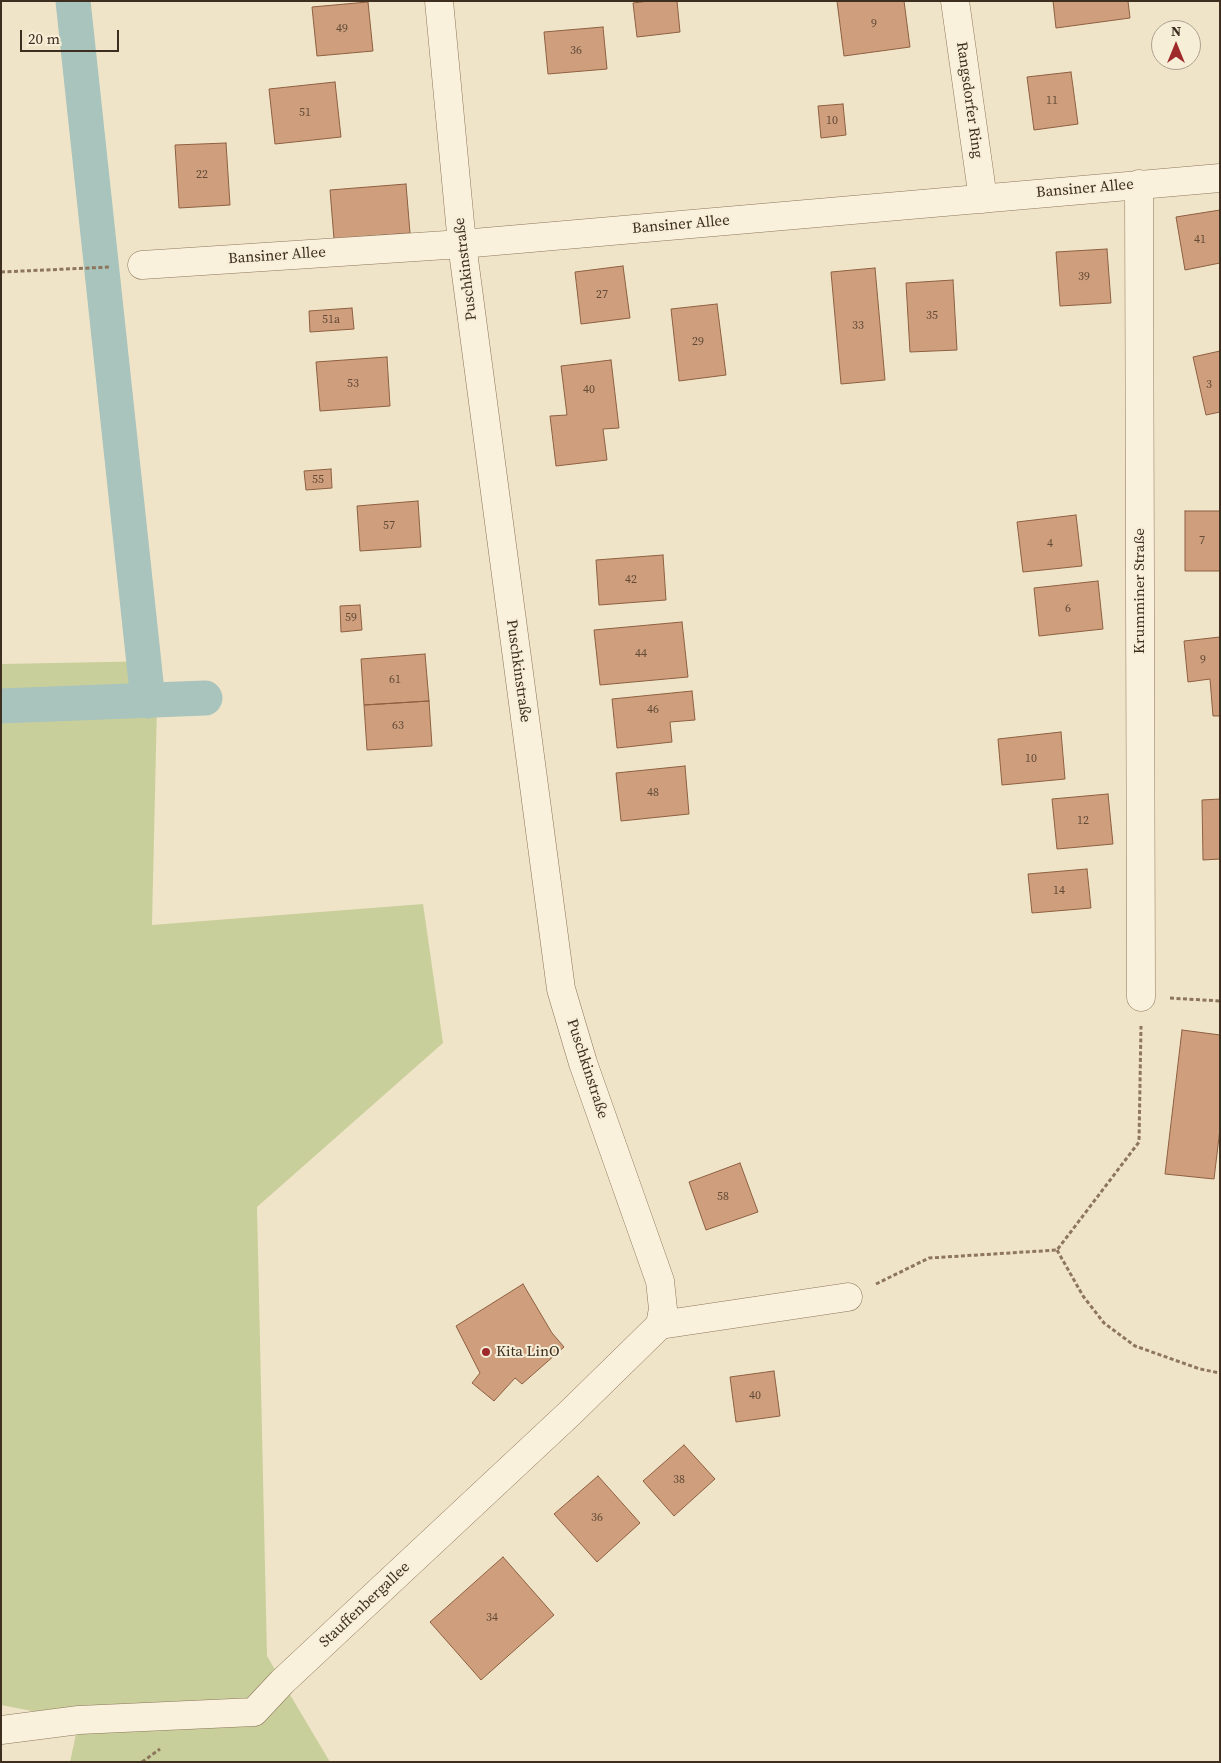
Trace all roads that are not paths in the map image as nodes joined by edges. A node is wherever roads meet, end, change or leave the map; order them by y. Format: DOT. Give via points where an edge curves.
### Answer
graph roads {
  1 [pos="439,1"];
  2 [pos="955,1"];
  3 [pos="1220,178"];
  4 [pos="1139,184"];
  5 [pos="983,199"];
  6 [pos="462,244"];
  7 [pos="142,265"];
  8 [pos="1141,997"];
  9 [pos="848,1297"];
  10 [pos="660,1325"];
  11 [pos="1,1730"];
  1 -- 6 [label="street, Puschkinstraße"];
  2 -- 5 [label="street, Rangsdorfer Ring"];
  3 -- 4 [label="street, Bansiner Allee"];
  4 -- 5 [label="street, Bansiner Allee"];
  4 -- 8 [label="street, Krumminer Straße"];
  5 -- 6 [label="street, Bansiner Allee"];
  6 -- 7 [label="street, Bansiner Allee"];
  6 -- 10 [label="street, Puschkinstraße" via="562,989 583,1064 660,1281 663,1308"];
  9 -- 10 [label="street"];
  10 -- 11 [label="street, Stauffenbergallee" via="254,1712 79,1720"];
}
